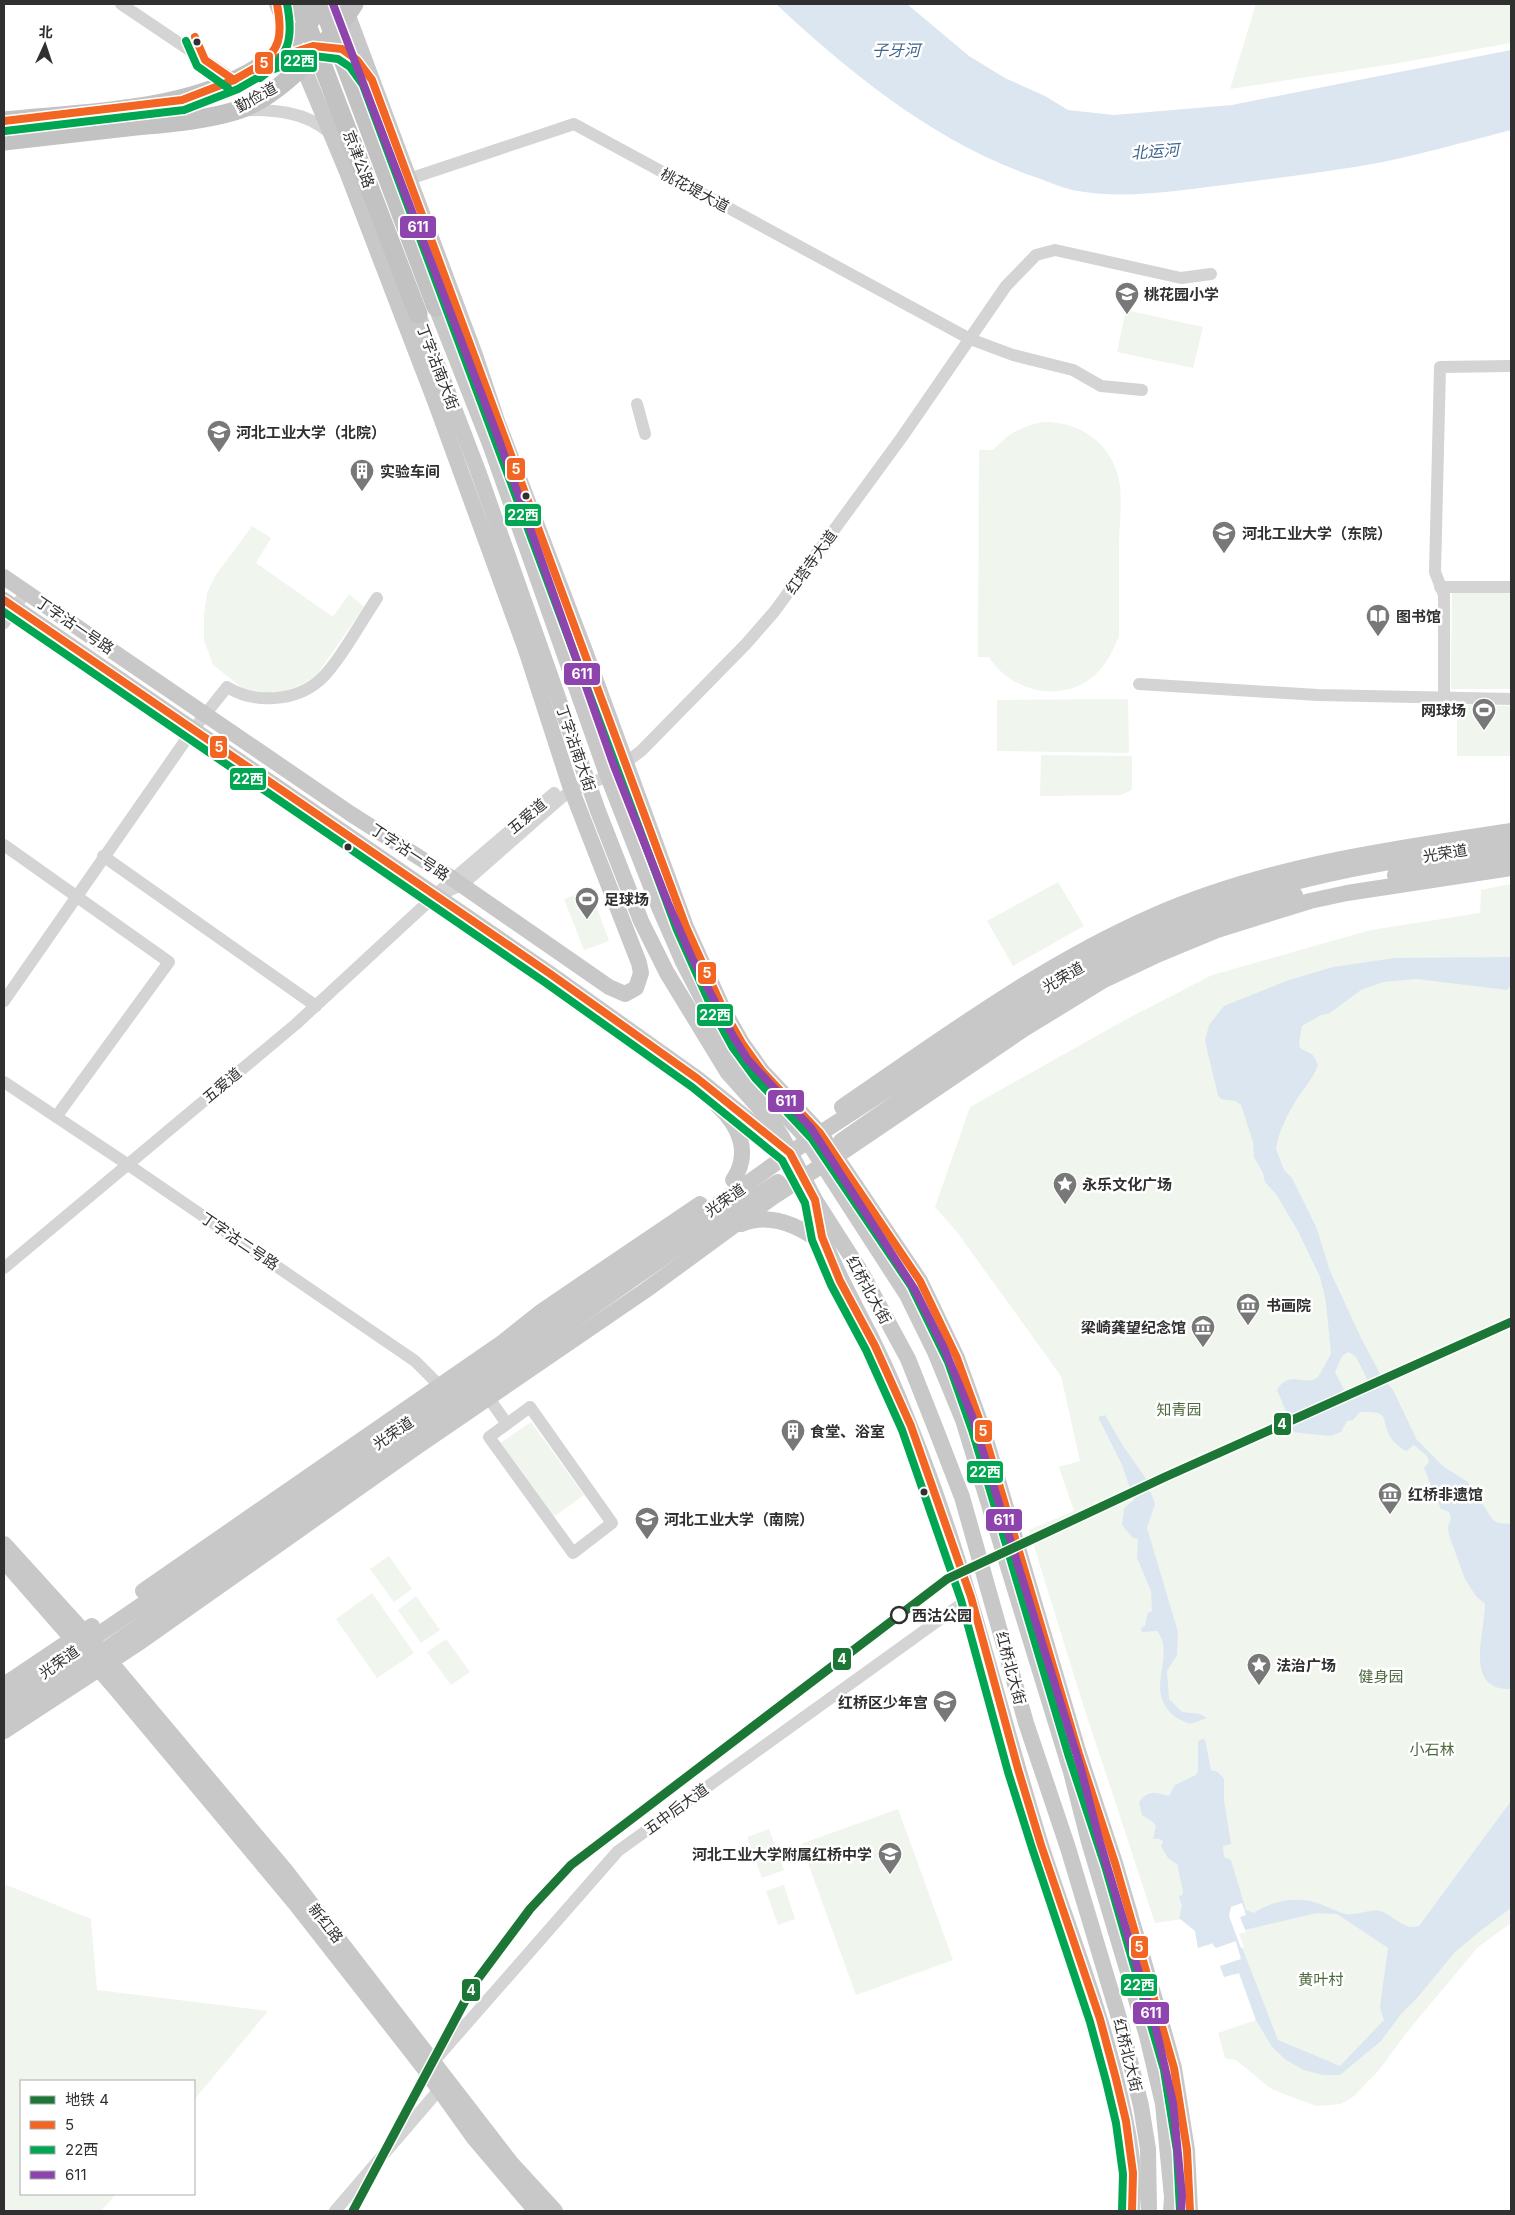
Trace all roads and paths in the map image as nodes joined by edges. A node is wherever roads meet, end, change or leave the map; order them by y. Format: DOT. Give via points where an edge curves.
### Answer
graph roads {
  1 [pos="121,4"];
  2 [pos="278,4"];
  3 [pos="299,4"];
  4 [pos="322,4"];
  5 [pos="348,7"];
  6 [pos="323,46"];
  7 [pos="296,52"];
  8 [pos="268,61"];
  9 [pos="234,80"];
  10 [pos="372,80"];
  11 [pos="238,110"];
  12 [pos="4,121"];
  13 [pos="332,135"];
  14 [pos="4,140"];
  15 [pos="409,179"];
  16 [pos="1210,274"];
  17 [pos="436,307"];
  18 [pos="418,314"];
  19 [pos="970,339"];
  20 [pos="1511,366"];
  21 [pos="1142,390"];
  22 [pos="637,404"];
  23 [pos="645,434"];
  24 [pos="4,577"];
  25 [pos="1440,587"];
  26 [pos="1511,587"];
  27 [pos="26,592"];
  28 [pos="522,593"];
  29 [pos="377,598"];
  30 [pos="9,604"];
  31 [pos="4,623"];
  32 [pos="526,650"];
  33 [pos="1139,684"];
  34 [pos="1444,699"];
  35 [pos="1511,699"];
  36 [pos="206,713"];
  37 [pos="192,730"];
  38 [pos="625,763"];
  39 [pos="607,772"];
  40 [pos="587,780"];
  41 [pos="571,787"];
  42 [pos="1511,831"];
  43 [pos="1511,843"];
  44 [pos="4,846"];
  45 [pos="1511,855"];
  46 [pos="103,856"];
  47 [pos="1511,868"];
  48 [pos="457,882"];
  49 [pos="75,896"];
  50 [pos="436,896"];
  51 [pos="4,1001"];
  52 [pos="316,1006"];
  53 [pos="678,1065"];
  54 [pos="4,1082"];
  55 [pos="56,1117"];
  56 [pos="811,1133"];
  57 [pos="786,1149"];
  58 [pos="827,1157"];
  59 [pos="127,1164"];
  60 [pos="801,1174"];
  61 [pos="733,1180"];
  62 [pos="815,1200"];
  63 [pos="732,1227"];
  64 [pos="825,1245"];
  65 [pos="4,1268"];
  66 [pos="861,1272"];
  67 [pos="488,1397"];
  68 [pos="449,1402"];
  69 [pos="507,1424"];
  70 [pos="4,1544"];
  71 [pos="4,1561"];
  72 [pos="971,1597"];
  73 [pos="81,1640"];
  74 [pos="987,1660"];
  75 [pos="100,1661"];
  76 [pos="4,1685"];
  77 [pos="4,1699"];
  78 [pos="4,1716"];
  79 [pos="1026,1723"];
  80 [pos="4,1731"];
  81 [pos="1038,1761"];
  82 [pos="1070,1772"];
  83 [pos="1115,1863"];
  84 [pos="1062,1902"];
  85 [pos="429,2064"];
  86 [pos="444,2084"];
  87 [pos="335,2211"];
  88 [pos="536,2211"];
  89 [pos="555,2211"];
  90 [pos="1132,2211"];
  91 [pos="1148,2211"];
  92 [pos="1171,2211"];
  93 [pos="1190,2211"];
  1 -- 9 [label="street"];
  2 -- 7 [label="main road"];
  2 -- 8 [label="main road" via="282,32 280,42"];
  3 -- 18 [label="highway, 京津公路, bridge"];
  4 -- 7 [label="highway, 勤俭道"];
  4 -- 17 [label="highway, 京津公路, bridge"];
  5 -- 6 [label="highway, 勤俭道"];
  5 -- 10 [label="main road"];
  6 -- 7 [label="highway, 勤俭道"];
  6 -- 10 [label="main road" via="342,49"];
  7 -- 8 [label="highway, 勤俭道"];
  7 -- 11 [label="highway, 勤俭道" via="265,96"];
  7 -- 13 [label="main road"];
  8 -- 9 [label="highway, 勤俭道"];
  9 -- 12 [label="highway, 勤俭道" via="182,100"];
  10 -- 15 [label="main road"];
  11 -- 13 [label="street" via="283,111 320,124"];
  11 -- 14 [label="highway, 勤俭道" via="178,122"];
  13 -- 32 [label="main road" via="436,401"];
  15 -- 19 [label="street, 桃花堤大道" via="574,124"];
  15 -- 38 [label="main road"];
  16 -- 19 [label="street, 红塔寺大道" via="1181,278 1055,250 1036,255 1006,286"];
  17 -- 39 [label="main road, 丁字沽南大街" via="490,444"];
  18 -- 28 [label="main road, 丁字沽南大街"];
  19 -- 21 [label="street, 桃花堤大道" via="1013,355 1073,370 1101,386"];
  19 -- 38 [label="street, 红塔寺大道" via="774,612 746,644"];
  20 -- 25 [label="street" via="1440,368 1435,572"];
  22 -- 23 [label="street"];
  24 -- 27 [label="main road, 丁字沽一号路"];
  25 -- 26 [label="street"];
  25 -- 34 [label="street" via="1444,595"];
  27 -- 30 [label="street"];
  27 -- 36 [label="main road, 丁字沽一号路"];
  28 -- 32 [label="main road"];
  28 -- 40 [label="main road, 丁字沽南大街"];
  29 -- 36 [label="street" via="320,680 301,692 266,699 244,696 227,687"];
  30 -- 31 [label="street"];
  30 -- 37 [label="main road, 丁字沽一号路"];
  32 -- 41 [label="main road"];
  33 -- 34 [label="street"];
  34 -- 35 [label="street"];
  36 -- 37 [label="street"];
  36 -- 48 [label="main road, 丁字沽一号路" via="351,814"];
  37 -- 46 [label="street"];
  37 -- 50 [label="main road, 丁字沽一号路"];
  38 -- 39 [label="street, 红塔寺大道"];
  38 -- 56 [label="main road" via="682,917 724,1011 742,1043"];
  39 -- 40 [label="street, 红塔寺大道"];
  39 -- 56 [label="main road, 丁字沽南大街" via="659,907 715,1025 750,1079"];
  40 -- 41 [label="street, 五爱道"];
  40 -- 57 [label="main road, 丁字沽南大街" via="641,921 667,973 728,1073 772,1122"];
  41 -- 48 [label="street, 五爱道" via="545,800"];
  41 -- 48 [label="main road, 丁字沽一号路" via="639,963 640,980 633,992 625,994 609,987"];
  42 -- 56 [label="main road" via="1334,859 1246,882 1154,915 1102,939 1042,973"];
  43 -- 56 [label="main road, 光荣道" via="1311,877 1234,899 1171,922 1105,953 1040,990"];
  44 -- 49 [label="street"];
  45 -- 58 [label="main road, 光荣道" via="1304,892 1215,919 1164,939 1114,962 1038,1005"];
  46 -- 49 [label="street"];
  46 -- 52 [label="street"];
  47 -- 58 [label="main road" via="1310,901 1217,930 1159,954 1104,980"];
  48 -- 50 [label="street, 五爱道"];
  49 -- 51 [label="street"];
  49 -- 55 [label="street" via="169,962"];
  50 -- 52 [label="street, 五爱道"];
  50 -- 53 [label="main road, 丁字沽一号路"];
  52 -- 59 [label="street, 五爱道"];
  53 -- 57 [label="main road, 丁字沽一号路"];
  53 -- 61 [label="main road" via="725,1113 737,1131 743,1160"];
  54 -- 55 [label="street, 丁字沽二号路"];
  55 -- 59 [label="street, 丁字沽二号路"];
  56 -- 57 [label="main road"];
  56 -- 58 [label="main road, 红桥北大街"];
  57 -- 60 [label="main road, 红桥北大街"];
  57 -- 61 [label="main road"];
  57 -- 68 [label="main road, 光荣道"];
  58 -- 60 [label="main road"];
  58 -- 82 [label="main road, 红桥北大街" via="907,1295 959,1411"];
  58 -- 83 [label="main road" via="920,1280 957,1358 983,1430 1079,1754"];
  59 -- 65 [label="street, 五爱道"];
  59 -- 68 [label="street, 丁字沽二号路" via="415,1361"];
  60 -- 62 [label="main road, 红桥北大街"];
  60 -- 63 [label="main road"];
  60 -- 68 [label="main road, 光荣道" via="701,1231"];
  61 -- 68 [label="main road" via="542,1311 503,1342"];
  62 -- 64 [label="main road"];
  62 -- 66 [label="main road, 红桥北大街"];
  63 -- 64 [label="main road" via="749,1220 776,1220 799,1228"];
  63 -- 67 [label="main road" via="646,1290"];
  64 -- 66 [label="main road"];
  64 -- 72 [label="main road" via="911,1426"];
  66 -- 79 [label="main road, 红桥北大街" via="908,1359 962,1498"];
  67 -- 68 [label="main road"];
  67 -- 69 [label="street"];
  68 -- 73 [label="main road, 光荣道"];
  68 -- 75 [label="main road"];
  69 -- 69 [label="street" via="489,1437 573,1552 612,1523 530,1407"];
  70 -- 73 [label="main road"];
  71 -- 73 [label="main road"];
  72 -- 74 [label="main road"];
  72 -- 85 [label="street, 五中后大道" via="618,1851"];
  73 -- 75 [label="main road, 新红路"];
  73 -- 76 [label="main road"];
  73 -- 77 [label="main road, 光荣道"];
  74 -- 79 [label="main road"];
  74 -- 84 [label="main road" via="1041,1845"];
  75 -- 78 [label="main road, 光荣道"];
  75 -- 80 [label="main road"];
  75 -- 85 [label="main road, 新红路"];
  79 -- 81 [label="main road, 红桥北大街"];
  81 -- 84 [label="main road" via="1045,1818"];
  81 -- 91 [label="main road, 红桥北大街" via="1068,1848 1122,2028 1148,2149"];
  82 -- 83 [label="main road"];
  82 -- 92 [label="main road, 红桥北大街" via="1155,2068 1164,2113"];
  83 -- 93 [label="main road" via="1174,2068 1187,2150"];
  84 -- 90 [label="main road" via="1100,2019 1126,2121 1133,2173"];
  85 -- 86 [label="main road, 新红路"];
  86 -- 87 [label="street"];
  86 -- 88 [label="main road, 新红路" via="474,2138"];
  86 -- 89 [label="main road, 新红路"];
}
